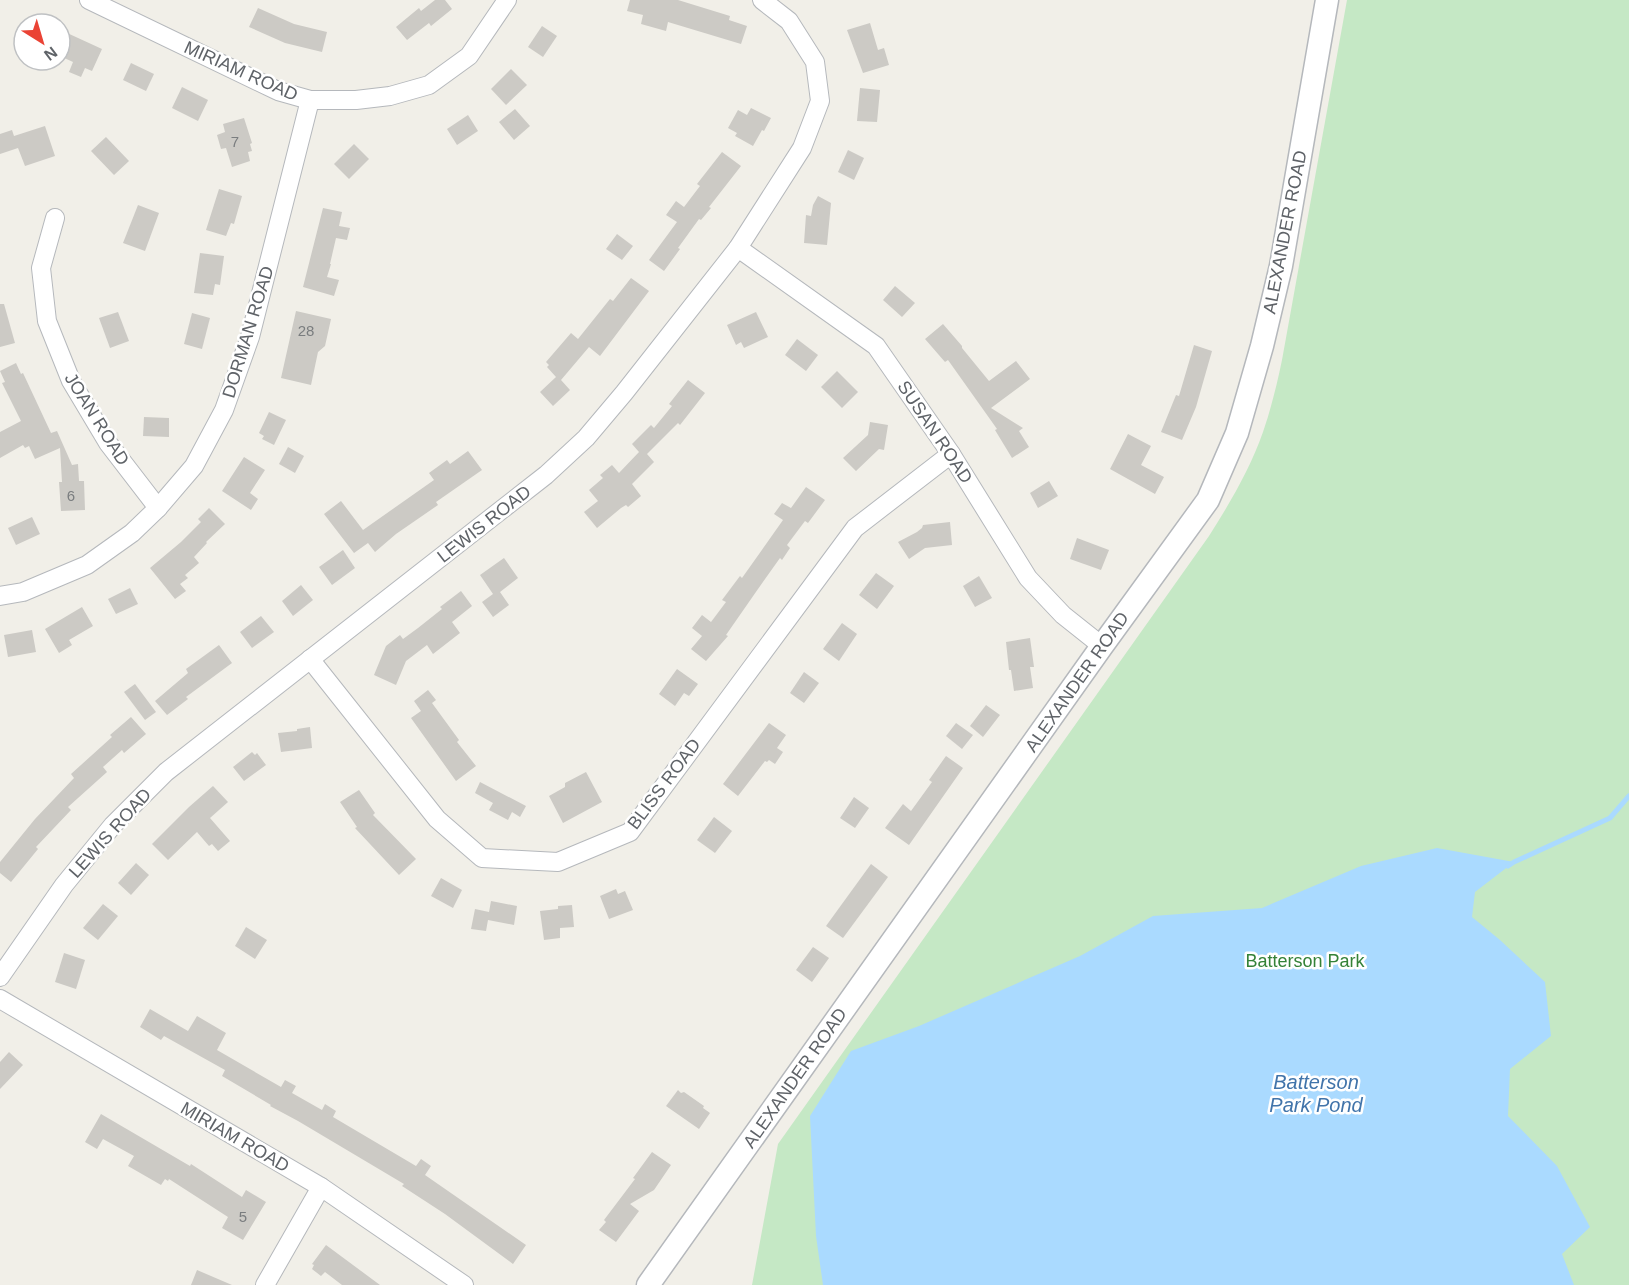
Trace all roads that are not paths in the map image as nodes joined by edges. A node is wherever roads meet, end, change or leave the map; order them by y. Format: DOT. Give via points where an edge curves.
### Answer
graph roads {
  1 [pos="89,0"];
  2 [pos="507,0"];
  3 [pos="762,0"];
  4 [pos="1327,0"];
  5 [pos="310,100"];
  6 [pos="56,218"];
  7 [pos="738,248"];
  8 [pos="951,454"];
  9 [pos="158,508"];
  10 [pos="0,596"];
  11 [pos="1102,646"];
  12 [pos="310,659"];
  13 [pos="0,977"];
  14 [pos="0,999"];
  15 [pos="321,1187"];
  16 [pos="265,1285"];
  17 [pos="464,1285"];
  18 [pos="648,1285"];
  1 -- 5 [label="street, MIRIAM ROAD" via="278,91"];
  2 -- 5 [label="street, MIRIAM ROAD" via="469,56 429,85 390,96"];
  3 -- 7 [label="street, LEWIS ROAD" via="789,21 815,62 820,101 802,148"];
  4 -- 11 [label="street, ALEXANDER ROAD" via="1281,266 1237,433 1208,500"];
  5 -- 9 [label="street, DORMAN ROAD" via="250,337 224,410 194,466"];
  6 -- 9 [label="street, JOAN ROAD" via="41,268 47,321 71,381 97,425"];
  7 -- 8 [label="street, SUSAN ROAD" via="876,346"];
  7 -- 12 [label="street, LEWIS ROAD" via="586,438 546,475"];
  8 -- 11 [label="street, SUSAN ROAD" via="1028,578 1062,615"];
  8 -- 12 [label="street, BLISS ROAD" via="855,528 630,832 558,862 482,858 437,819"];
  9 -- 10 [label="street, DORMAN ROAD" via="87,565 23,592"];
  11 -- 18 [label="street, ALEXANDER ROAD"];
  12 -- 13 [label="street, LEWIS ROAD" via="166,772 113,825 64,885"];
  14 -- 15 [label="street, MIRIAM ROAD"];
  15 -- 16 [label="street"];
  15 -- 17 [label="street, MIRIAM ROAD"];
}
